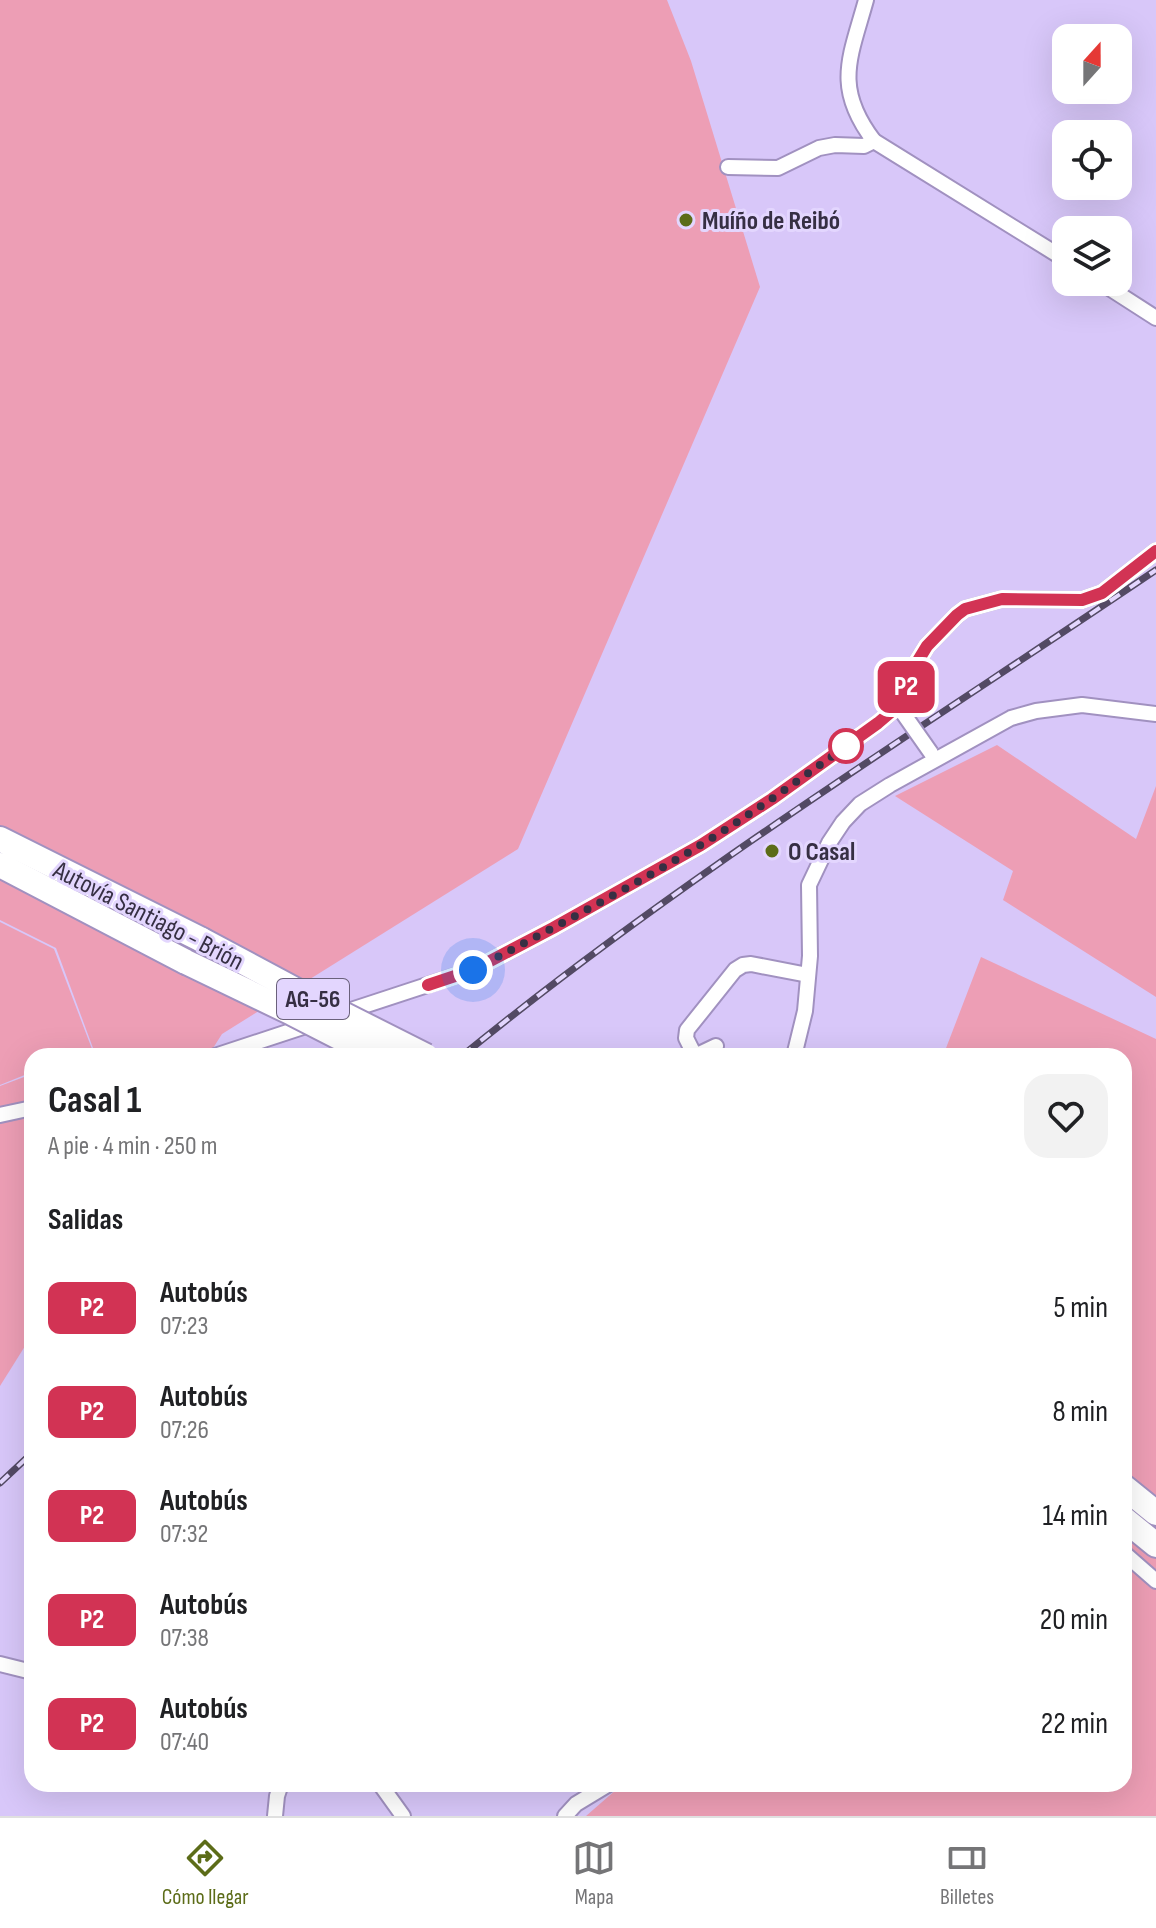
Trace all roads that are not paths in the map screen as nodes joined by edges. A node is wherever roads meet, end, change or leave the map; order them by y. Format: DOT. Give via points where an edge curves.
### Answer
graph roads {
  1 [pos="866,0"];
  2 [pos="874,141"];
  3 [pos="728,167"];
  4 [pos="1052,251"];
  5 [pos="1122,296"];
  6 [pos="1156,318"];
  7 [pos="1156,551"];
  8 [pos="898,706"];
  9 [pos="1156,714"];
  10 [pos="934,756"];
  11 [pos="0,839"];
  12 [pos="0,865"];
  13 [pos="808,975"];
  14 [pos="716,1046"];
  15 [pos="239,1048"];
  16 [pos="360,1048"];
  17 [pos="410,1048"];
  18 [pos="691,1048"];
  19 [pos="712,1048"];
  20 [pos="796,1048"];
  21 [pos="24,1110"];
  22 [pos="0,1115"];
  23 [pos="1132,1494"];
  24 [pos="1156,1513"];
  25 [pos="1132,1526"];
  26 [pos="1156,1545"];
  27 [pos="1132,1560"];
  28 [pos="1156,1581"];
  29 [pos="0,1664"];
  30 [pos="24,1670"];
  31 [pos="278,1792"];
  32 [pos="386,1792"];
  33 [pos="596,1792"];
  34 [pos="275,1816"];
  35 [pos="403,1816"];
  36 [pos="565,1816"];
  1 -- 2 [label="street" via="847,77 853,102"];
  2 -- 3 [label="street" via="819,148 778,168"];
  2 -- 4 [label="street"];
  5 -- 6 [label="street"];
  7 -- 8 [label="street" via="1102,593 1082,600 1002,599 965,609 927,646"];
  8 -- 10 [label="street, bridge"];
  8 -- 15 [label="street" via="701,845 473,970"];
  9 -- 10 [label="street" via="1082,705 1036,711"];
  10 -- 13 [label="street" via="860,804 829,843 809,885"];
  11 -- 17 [label="highway, Autovía Santiago - Brión / AG-56, bridge"];
  12 -- 16 [label="highway, Autovía Santiago - Brión / AG-56, bridge"];
  13 -- 18 [label="street" via="743,965 687,1030"];
  13 -- 20 [label="street"];
  14 -- 19 [label="street"];
  21 -- 22 [label="street"];
  23 -- 24 [label="highway"];
  25 -- 26 [label="highway"];
  27 -- 28 [label="street"];
  29 -- 30 [label="street"];
  31 -- 34 [label="street"];
  32 -- 35 [label="street"];
  33 -- 36 [label="street"];
}
